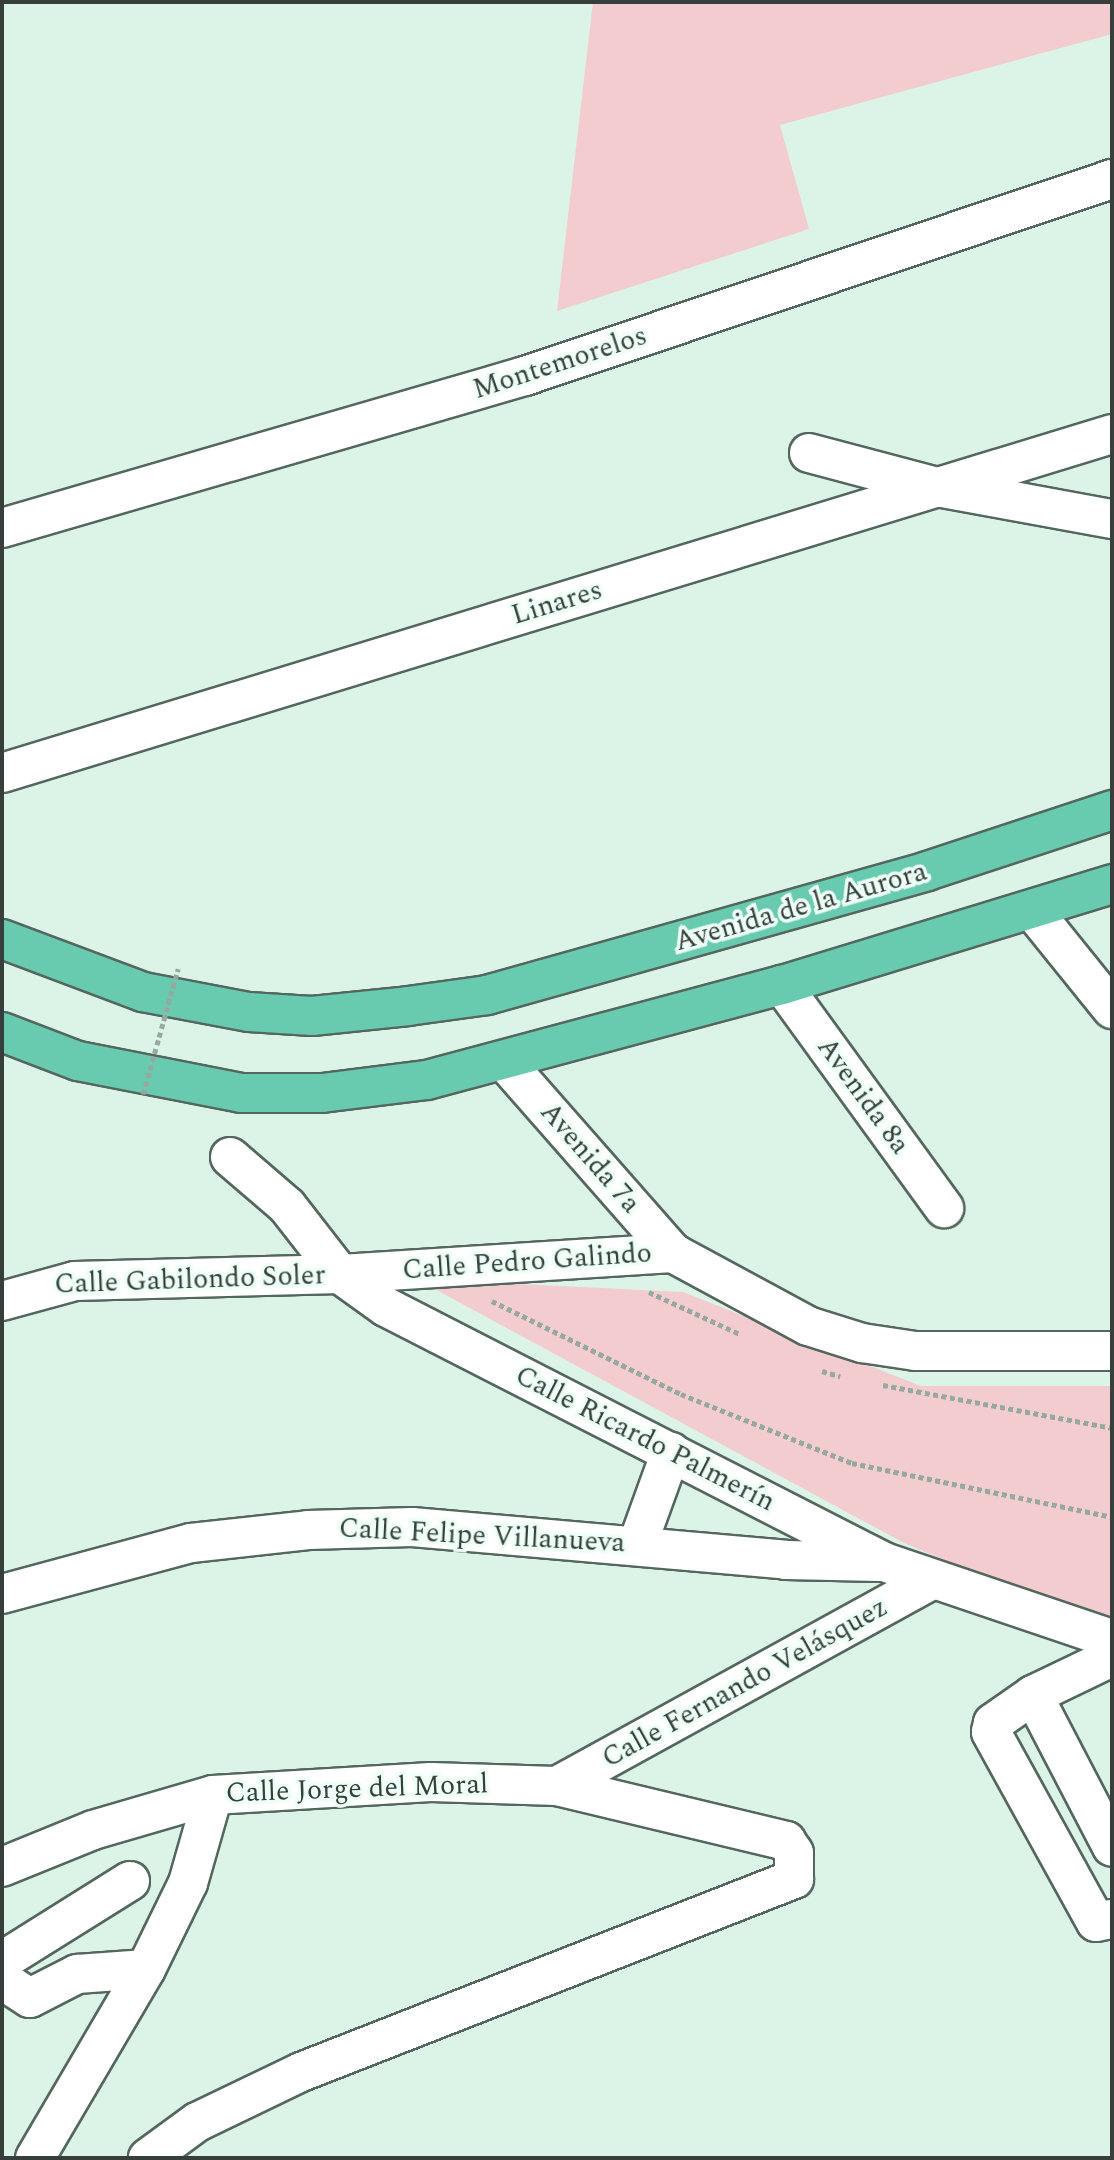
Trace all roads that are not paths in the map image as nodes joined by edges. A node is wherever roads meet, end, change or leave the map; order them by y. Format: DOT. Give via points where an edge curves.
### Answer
graph roads {
  1 [pos="1112,179"];
  2 [pos="1112,434"];
  3 [pos="809,453"];
  4 [pos="937,487"];
  5 [pos="1112,519"];
  6 [pos="2,528"];
  7 [pos="2,773"];
  8 [pos="1112,810"];
  9 [pos="1112,884"];
  10 [pos="1033,911"];
  11 [pos="2,939"];
  12 [pos="782,985"];
  13 [pos="1112,1009"];
  14 [pos="2,1032"];
  15 [pos="506,1063"];
  16 [pos="230,1157"];
  17 [pos="944,1208"];
  18 [pos="673,1253"];
  19 [pos="340,1274"];
  20 [pos="2,1301"];
  21 [pos="1112,1351"];
  22 [pos="671,1452"];
  23 [pos="638,1544"];
  24 [pos="884,1562"];
  25 [pos="932,1580"];
  26 [pos="2,1594"];
  27 [pos="1110,1645"];
  28 [pos="1033,1695"];
  29 [pos="557,1786"];
  30 [pos="213,1795"];
  31 [pos="1112,1847"];
  32 [pos="2,1867"];
  33 [pos="130,1881"];
  34 [pos="1112,1919"];
  35 [pos="2,1961"];
  36 [pos="146,1969"];
  37 [pos="2,1980"];
  38 [pos="35,2158"];
  39 [pos="148,2158"];
  1 -- 6 [label="street, Montemorelos" via="525,376"];
  2 -- 4 [label="street, Linares"];
  3 -- 4 [label="street"];
  4 -- 5 [label="street"];
  4 -- 7 [label="street, Linares"];
  8 -- 11 [label="main road, Avenida de la Aurora" via="927,871 487,995 281,1016 143,992"];
  9 -- 10 [label="main road"];
  10 -- 12 [label="main road"];
  10 -- 13 [label="street"];
  12 -- 15 [label="main road"];
  12 -- 17 [label="street, Avenida 8a"];
  14 -- 15 [label="main road" via="78,1061 241,1093 322,1093"];
  15 -- 18 [label="street, Avenida 7a"];
  16 -- 19 [label="street, Calle Ricardo Palmerín" via="287,1206"];
  18 -- 19 [label="street, Calle Pedro Galindo"];
  18 -- 21 [label="street, Calle Pedro Galindo" via="808,1326 862,1343 915,1351"];
  19 -- 20 [label="street, Calle Gabilondo Soler" via="75,1281"];
  19 -- 22 [label="street, Calle Ricardo Palmerín" via="386,1307"];
  22 -- 23 [label="street"];
  22 -- 24 [label="street, Calle Ricardo Palmerín"];
  23 -- 24 [label="street, Calle Felipe Villanueva" via="786,1560"];
  23 -- 26 [label="street, Calle Felipe Villanueva" via="412,1527 308,1530 191,1543"];
  24 -- 25 [label="street, Calle Ricardo Palmerín"];
  25 -- 27 [label="street, Calle Ricardo Palmerín"];
  25 -- 29 [label="street, Calle Fernando Velásquez"];
  27 -- 28 [label="street"];
  28 -- 31 [label="street"];
  28 -- 34 [label="street" via="993,1723 991,1732 1096,1922"];
  29 -- 30 [label="street, Calle Jorge del Moral" via="431,1782"];
  29 -- 39 [label="street, Calle Jorge del Moral" via="786,1841 797,1872 782,1884 301,2072 197,2122"];
  30 -- 32 [label="street, Calle Jorge del Moral" via="93,1830"];
  30 -- 36 [label="street" via="188,1883"];
  33 -- 35 [label="street"];
  36 -- 37 [label="street" via="77,1974 30,1998"];
  36 -- 38 [label="street"];
}
